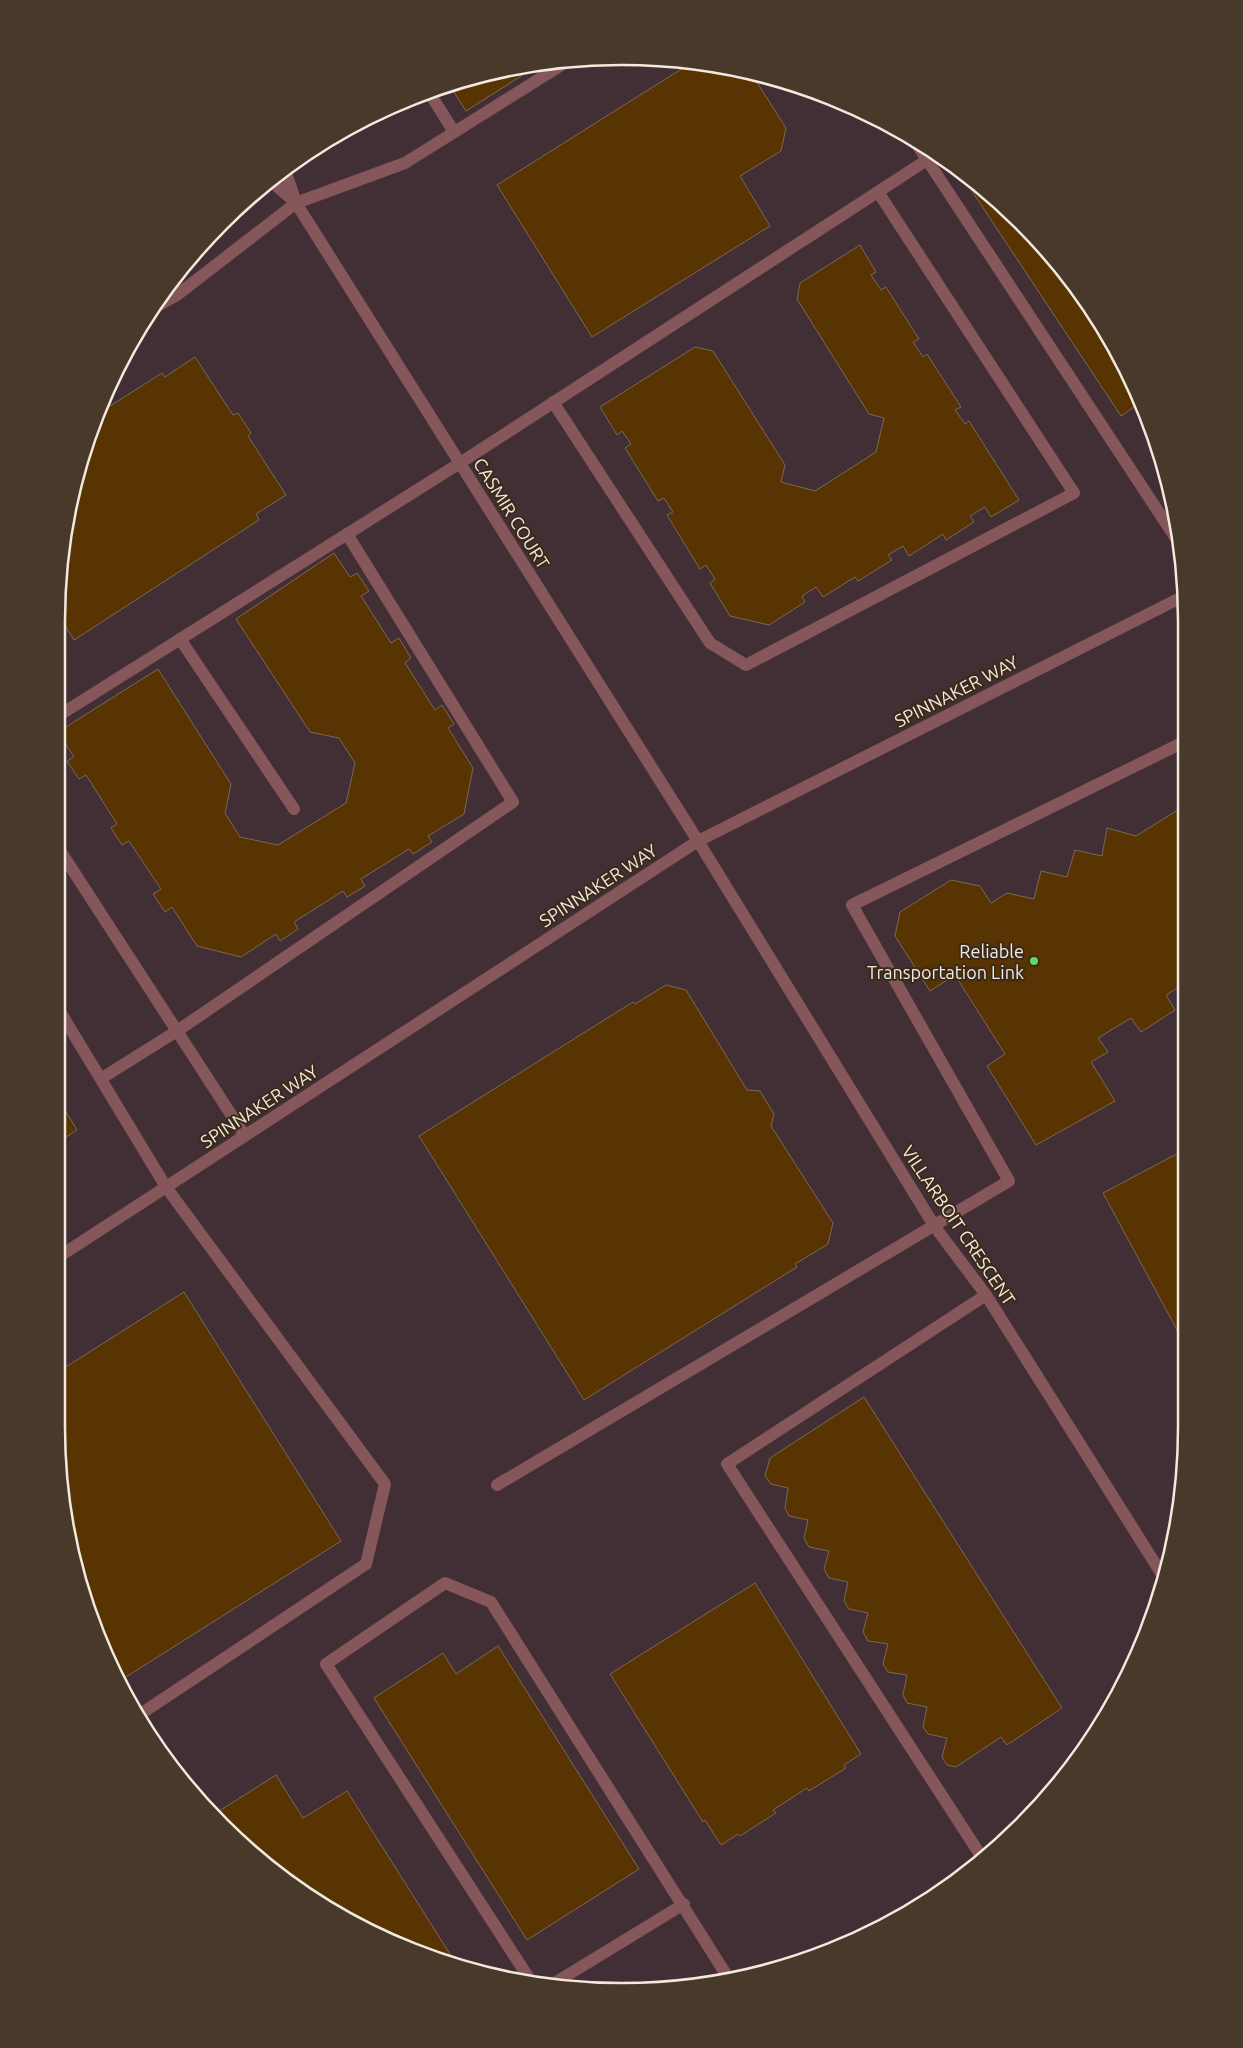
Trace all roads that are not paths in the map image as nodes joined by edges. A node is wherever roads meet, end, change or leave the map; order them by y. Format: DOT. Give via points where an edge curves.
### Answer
graph roads {
  1 [pos="556,69"];
  2 [pos="433,99"];
  3 [pos="454,132"];
  4 [pos="923,154"];
  5 [pos="927,160"];
  6 [pos="287,177"];
  7 [pos="276,186"];
  8 [pos="878,192"];
  9 [pos="296,204"];
  10 [pos="167,300"];
  11 [pos="553,402"];
  12 [pos="460,463"];
  13 [pos="1170,529"];
  14 [pos="346,534"];
  15 [pos="1177,599"];
  16 [pos="180,639"];
  17 [pos="65,712"];
  18 [pos="1178,744"];
  19 [pos="294,809"];
  20 [pos="698,841"];
  21 [pos="65,860"];
  22 [pos="65,1019"];
  23 [pos="177,1031"];
  24 [pos="102,1078"];
  25 [pos="245,1136"];
  26 [pos="166,1187"];
  27 [pos="935,1227"];
  28 [pos="65,1253"];
  29 [pos="986,1295"];
  30 [pos="498,1486"];
  31 [pos="1159,1570"];
  32 [pos="144,1712"];
  33 [pos="979,1852"];
  34 [pos="684,1904"];
  35 [pos="725,1973"];
  36 [pos="526,1974"];
  37 [pos="561,1979"];
  1 -- 3 [label="street"];
  2 -- 3 [label="street"];
  3 -- 9 [label="street" via="405,163"];
  4 -- 5 [label="street"];
  5 -- 8 [label="street"];
  5 -- 13 [label="street"];
  6 -- 9 [label="street"];
  7 -- 9 [label="street"];
  8 -- 11 [label="street"];
  8 -- 11 [label="street" via="1074,493 746,665 710,643"];
  9 -- 10 [label="street"];
  9 -- 12 [label="street, CASMIR COURT"];
  11 -- 12 [label="street"];
  12 -- 14 [label="street"];
  12 -- 20 [label="street, CASMIR COURT"];
  14 -- 16 [label="street"];
  14 -- 23 [label="street" via="512,802"];
  15 -- 20 [label="street, SPINNAKER WAY"];
  16 -- 17 [label="street"];
  16 -- 19 [label="street"];
  18 -- 27 [label="street" via="852,905 1009,1181"];
  20 -- 25 [label="street, SPINNAKER WAY"];
  20 -- 27 [label="street, VILLARBOIT CRESCENT"];
  21 -- 23 [label="street"];
  22 -- 24 [label="street"];
  23 -- 24 [label="street"];
  23 -- 25 [label="street"];
  24 -- 26 [label="street"];
  25 -- 26 [label="street, SPINNAKER WAY"];
  26 -- 28 [label="street, SPINNAKER WAY"];
  26 -- 32 [label="street" via="385,1484 366,1564"];
  27 -- 29 [label="street, VILLARBOIT CRESCENT"];
  27 -- 30 [label="street"];
  29 -- 31 [label="street, VILLARBOIT CRESCENT"];
  29 -- 33 [label="street" via="726,1464"];
  34 -- 35 [label="street"];
  34 -- 36 [label="street" via="491,1602 445,1583 326,1664"];
  34 -- 37 [label="street"];
}
